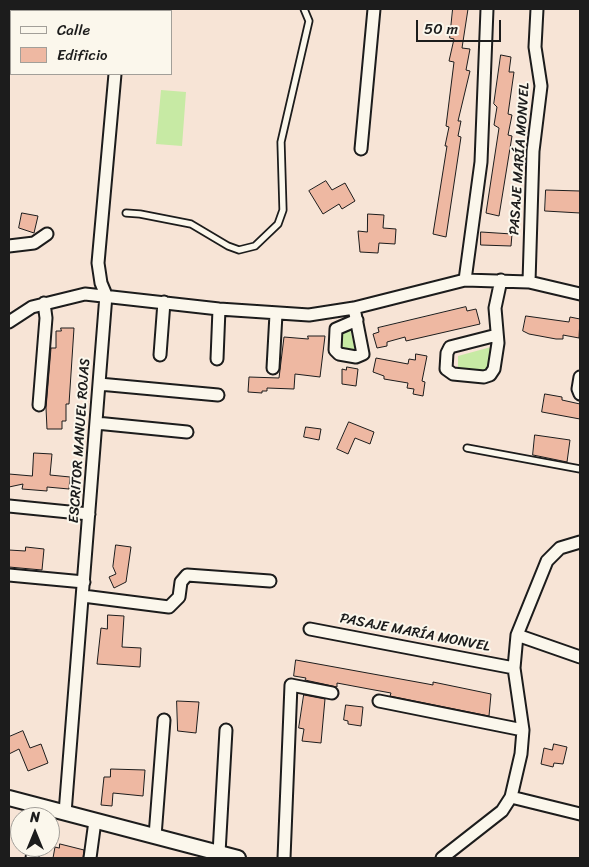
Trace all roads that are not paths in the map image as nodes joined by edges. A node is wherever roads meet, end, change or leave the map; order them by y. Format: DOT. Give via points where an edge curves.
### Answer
graph roads {
  1 [pos="304,9"];
  2 [pos="374,9"];
  3 [pos="487,9"];
  4 [pos="537,9"];
  5 [pos="115,75"];
  6 [pos="361,149"];
  7 [pos="126,213"];
  8 [pos="47,234"];
  9 [pos="9,246"];
  10 [pos="465,280"];
  11 [pos="501,280"];
  12 [pos="528,282"];
  13 [pos="580,294"];
  14 [pos="106,295"];
  15 [pos="164,302"];
  16 [pos="44,303"];
  17 [pos="354,308"];
  18 [pos="219,309"];
  19 [pos="276,314"];
  20 [pos="356,320"];
  21 [pos="9,322"];
  22 [pos="497,335"];
  23 [pos="160,355"];
  24 [pos="217,359"];
  25 [pos="273,368"];
  26 [pos="580,376"];
  27 [pos="99,384"];
  28 [pos="580,394"];
  29 [pos="218,395"];
  30 [pos="39,405"];
  31 [pos="96,422"];
  32 [pos="188,432"];
  33 [pos="467,448"];
  34 [pos="580,469"];
  35 [pos="9,506"];
  36 [pos="89,514"];
  37 [pos="580,542"];
  38 [pos="9,575"];
  39 [pos="270,581"];
  40 [pos="84,582"];
  41 [pos="83,596"];
  42 [pos="310,629"];
  43 [pos="517,635"];
  44 [pos="580,657"];
  45 [pos="514,668"];
  46 [pos="332,693"];
  47 [pos="379,701"];
  48 [pos="164,720"];
  49 [pos="226,730"];
  50 [pos="523,730"];
  51 [pos="511,797"];
  52 [pos="9,798"];
  53 [pos="30,807"];
  54 [pos="60,812"];
  55 [pos="65,812"];
  56 [pos="580,814"];
  57 [pos="96,821"];
  58 [pos="155,836"];
  59 [pos="219,853"];
  60 [pos="90,858"];
  61 [pos="238,858"];
  62 [pos="284,858"];
  63 [pos="442,858"];
  1 -- 7 [label="lane" via="309,21 281,142 283,210 278,224 255,246 239,250 191,224"];
  2 -- 6 [label="street"];
  3 -- 10 [label="street" via="481,162"];
  4 -- 12 [label="street, PASAJE MARÍA MONVEL" via="535,47 541,86 533,151"];
  5 -- 14 [label="street, ESCRITOR MANUEL ROJAS" via="98,263 100,283"];
  8 -- 9 [label="street" via="34,243"];
  10 -- 11 [label="street"];
  10 -- 17 [label="street"];
  11 -- 12 [label="street"];
  11 -- 22 [label="street" via="495,308"];
  12 -- 13 [label="street"];
  14 -- 15 [label="street"];
  14 -- 16 [label="street" via="85,294"];
  14 -- 27 [label="street, ESCRITOR MANUEL ROJAS"];
  15 -- 18 [label="street"];
  15 -- 23 [label="street"];
  16 -- 21 [label="street"];
  16 -- 30 [label="street" via="46,318"];
  17 -- 19 [label="street" via="309,315"];
  17 -- 20 [label="street"];
  18 -- 19 [label="street"];
  18 -- 24 [label="street"];
  19 -- 25 [label="street"];
  22 -- 22 [label="street" via="450,347 446,369 453,374 490,375 498,352"];
  26 -- 28 [label="street"];
  27 -- 29 [label="street"];
  27 -- 31 [label="street, ESCRITOR MANUEL ROJAS"];
  31 -- 32 [label="street"];
  31 -- 36 [label="street, ESCRITOR MANUEL ROJAS"];
  33 -- 34 [label="lane"];
  35 -- 36 [label="street"];
  36 -- 40 [label="street, ESCRITOR MANUEL ROJAS"];
  37 -- 43 [label="street" via="560,548 547,561"];
  38 -- 40 [label="street"];
  39 -- 41 [label="street" via="188,575 181,582 179,598 169,607"];
  40 -- 41 [label="street, ESCRITOR MANUEL ROJAS"];
  41 -- 55 [label="street, ESCRITOR MANUEL ROJAS"];
  42 -- 45 [label="street, PASAJE MARÍA MONVEL"];
  43 -- 44 [label="street"];
  43 -- 45 [label="street"];
  45 -- 50 [label="street"];
  46 -- 62 [label="street" via="291,685"];
  47 -- 50 [label="street"];
  48 -- 58 [label="street"];
  49 -- 59 [label="street"];
  50 -- 51 [label="street"];
  51 -- 56 [label="street"];
  51 -- 63 [label="street" via="502,811"];
  52 -- 53 [label="street"];
  54 -- 55 [label="street"];
  55 -- 57 [label="street"];
  57 -- 58 [label="street"];
  57 -- 60 [label="street"];
  58 -- 59 [label="street"];
  59 -- 61 [label="street"];
}
